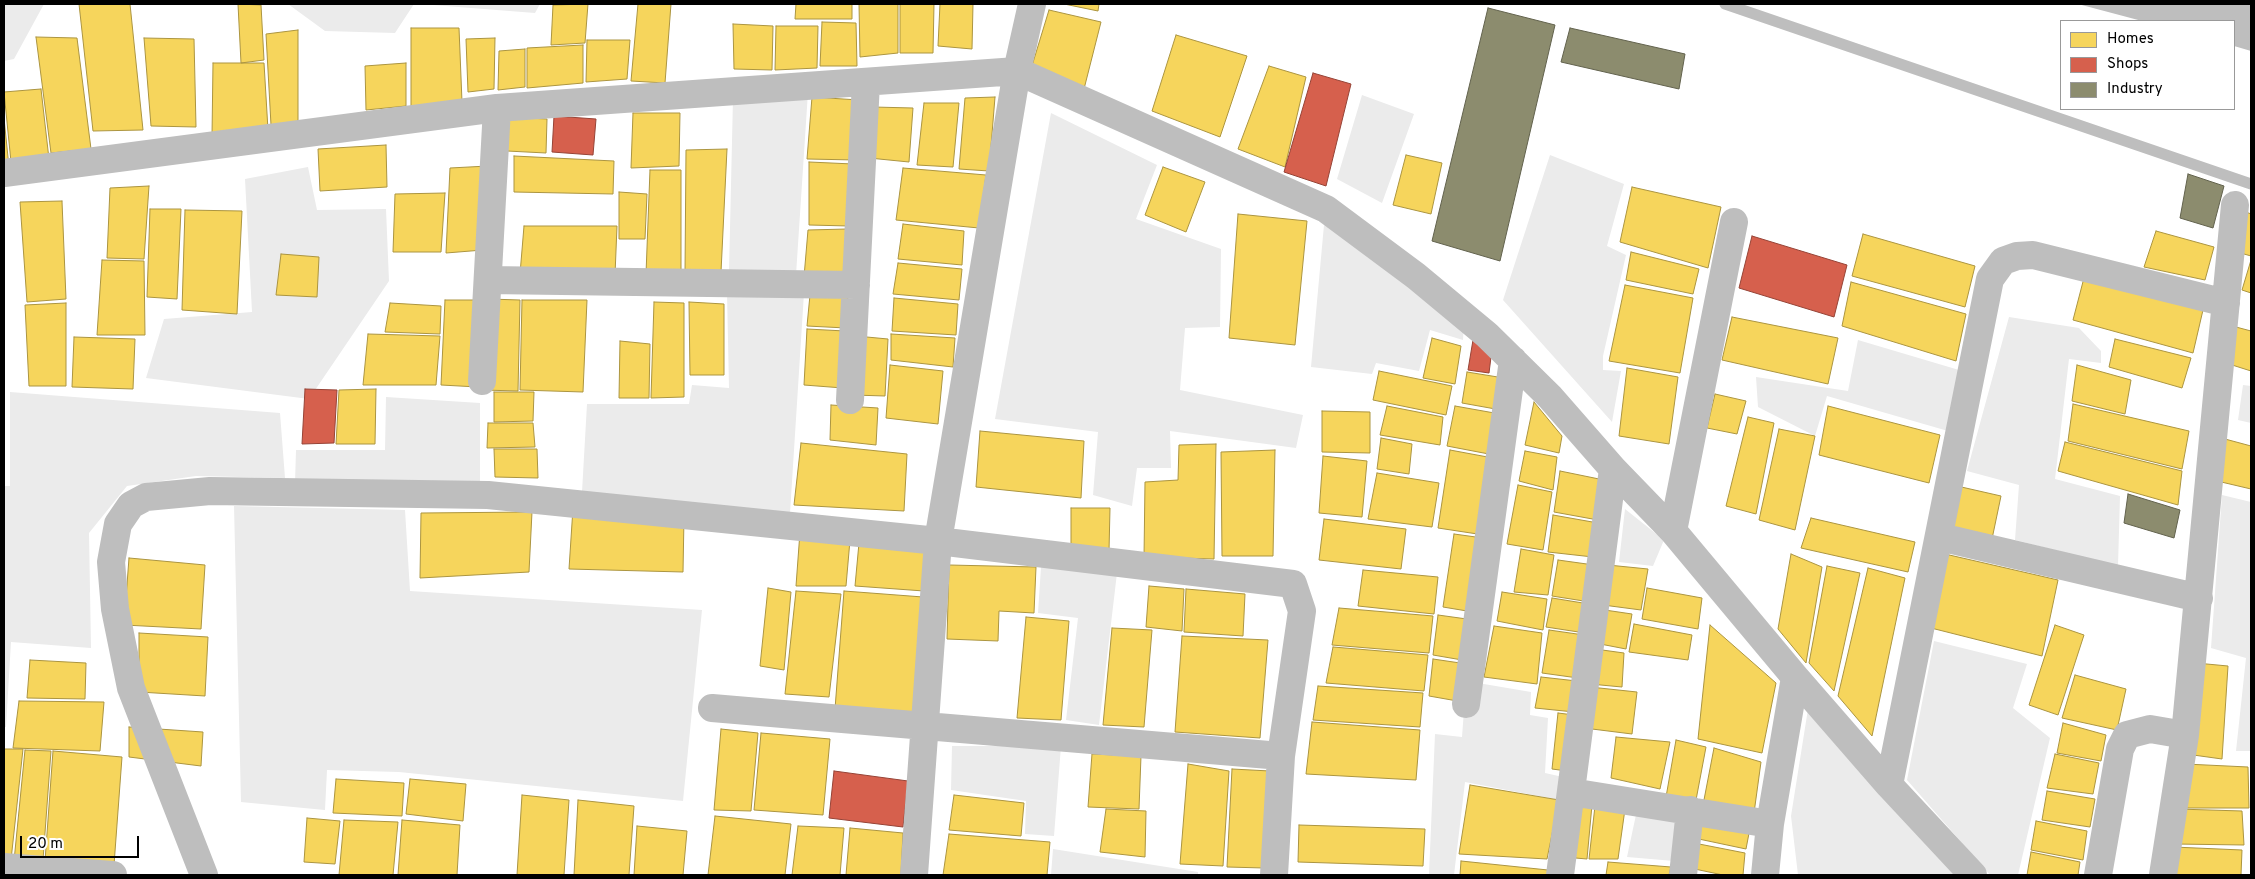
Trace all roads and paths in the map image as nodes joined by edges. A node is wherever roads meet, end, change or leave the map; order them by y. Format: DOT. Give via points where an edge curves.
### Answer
graph roads {
  1 [pos="1032,4"];
  2 [pos="1017,71"];
  3 [pos="866,82"];
  4 [pos="497,108"];
  5 [pos="4,173"];
  6 [pos="2235,205"];
  7 [pos="1734,222"];
  8 [pos="488,280"];
  9 [pos="856,285"];
  10 [pos="2226,303"];
  11 [pos="1513,360"];
  12 [pos="482,381"];
  13 [pos="850,400"];
  14 [pos="1612,468"];
  15 [pos="1673,531"];
  16 [pos="1940,537"];
  17 [pos="938,541"];
  18 [pos="2199,598"];
  19 [pos="1795,677"];
  20 [pos="1466,704"];
  21 [pos="712,708"];
  22 [pos="923,726"];
  23 [pos="2186,736"];
  24 [pos="1282,756"];
  25 [pos="1890,785"];
  26 [pos="1571,792"];
  27 [pos="1690,810"];
  28 [pos="1770,824"];
  29 [pos="4,867"];
  30 [pos="113,875"];
  31 [pos="204,875"];
  32 [pos="914,875"];
  33 [pos="1274,875"];
  34 [pos="1560,875"];
  35 [pos="1683,875"];
  36 [pos="1766,875"];
  37 [pos="1973,875"];
  38 [pos="2098,875"];
  39 [pos="2163,875"];
  1 -- 2 [label="street"];
  2 -- 3 [label="street"];
  2 -- 11 [label="street" via="1326,209 1416,276"];
  2 -- 17 [label="street"];
  3 -- 4 [label="street"];
  3 -- 9 [label="street"];
  4 -- 5 [label="street"];
  4 -- 8 [label="street"];
  6 -- 10 [label="street"];
  7 -- 15 [label="street"];
  8 -- 9 [label="street"];
  8 -- 12 [label="street"];
  9 -- 13 [label="street"];
  10 -- 16 [label="street" via="2033,255 2017,256 2003,262 1990,279"];
  10 -- 18 [label="street"];
  11 -- 14 [label="street"];
  11 -- 20 [label="street"];
  14 -- 15 [label="street"];
  14 -- 26 [label="street"];
  15 -- 19 [label="street"];
  16 -- 18 [label="street"];
  16 -- 25 [label="street"];
  17 -- 22 [label="street"];
  17 -- 24 [label="street" via="1293,584 1302,610"];
  17 -- 31 [label="street" via="488,495 210,491 146,497 131,505 118,524 111,562 115,609 131,688"];
  18 -- 23 [label="street"];
  19 -- 25 [label="street"];
  19 -- 28 [label="street"];
  21 -- 22 [label="street"];
  22 -- 24 [label="street"];
  22 -- 32 [label="street"];
  23 -- 38 [label="street" via="2150,729 2127,735 2120,749"];
  23 -- 39 [label="street"];
  24 -- 33 [label="street"];
  25 -- 37 [label="street"];
  26 -- 27 [label="street"];
  26 -- 34 [label="street"];
  27 -- 28 [label="street"];
  27 -- 35 [label="street"];
  28 -- 36 [label="street"];
  29 -- 30 [label="street"];
}
